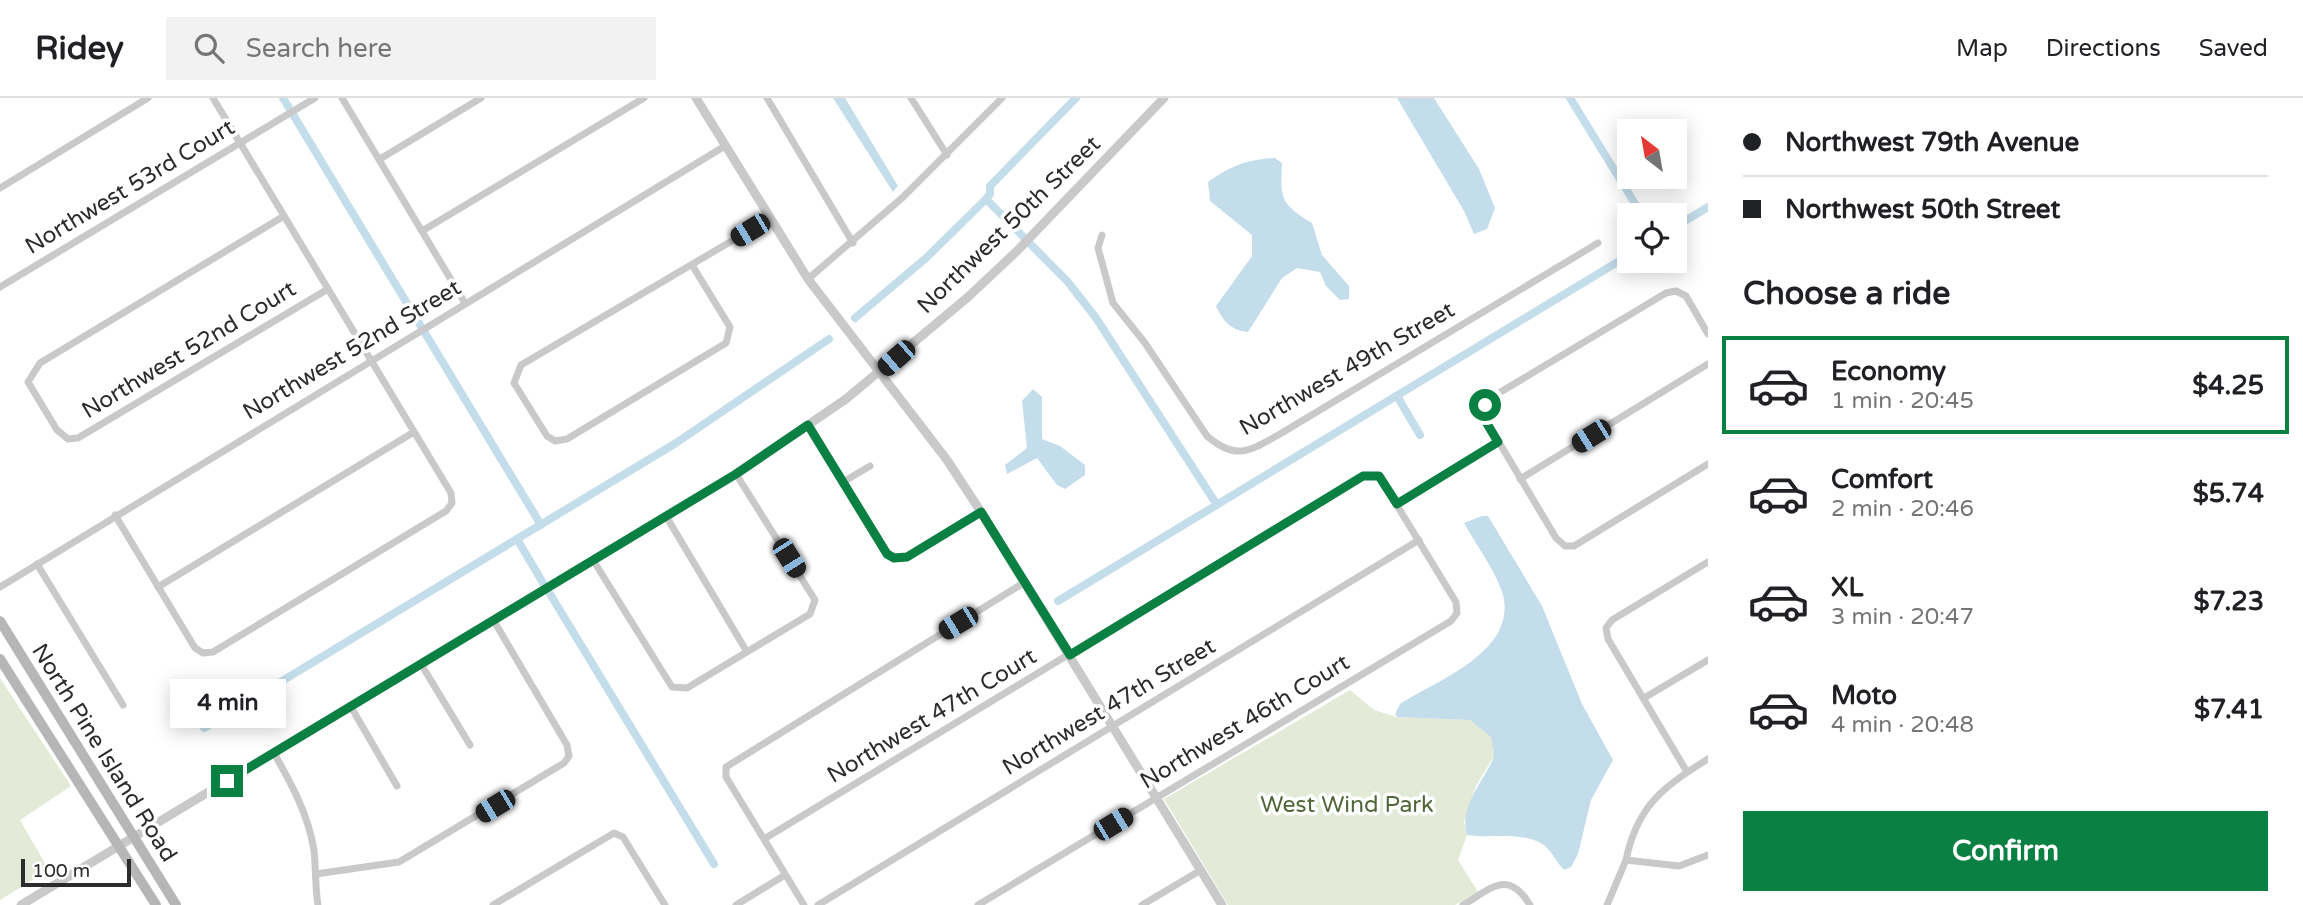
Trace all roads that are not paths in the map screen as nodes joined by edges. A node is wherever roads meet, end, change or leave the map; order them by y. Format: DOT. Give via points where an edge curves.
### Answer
graph roads {
  1 [pos="148,98"];
  2 [pos="213,98"];
  3 [pos="315,98"];
  4 [pos="342,98"];
  5 [pos="481,98"];
  6 [pos="644,98"];
  7 [pos="696,98"];
  8 [pos="767,98"];
  9 [pos="911,98"];
  10 [pos="1002,98"];
  11 [pos="1164,98"];
  12 [pos="240,143"];
  13 [pos="725,146"];
  14 [pos="947,155"];
  15 [pos="380,159"];
  16 [pos="0,188"];
  17 [pos="284,216"];
  18 [pos="769,219"];
  19 [pos="422,231"];
  20 [pos="1102,235"];
  21 [pos="853,243"];
  22 [pos="1598,243"];
  23 [pos="692,265"];
  24 [pos="808,279"];
  25 [pos="0,287"];
  26 [pos="328,289"];
  27 [pos="466,303"];
  28 [pos="1708,334"];
  29 [pos="372,360"];
  30 [pos="1708,363"];
  31 [pos="878,374"];
  32 [pos="808,425"];
  33 [pos="414,432"];
  34 [pos="1498,442"];
  35 [pos="1708,464"];
  36 [pos="870,466"];
  37 [pos="736,474"];
  38 [pos="1520,479"];
  39 [pos="842,482"];
  40 [pos="1397,504"];
  41 [pos="981,512"];
  42 [pos="115,515"];
  43 [pos="666,516"];
  44 [pos="1419,540"];
  45 [pos="593,560"];
  46 [pos="1708,562"];
  47 [pos="37,564"];
  48 [pos="1025,582"];
  49 [pos="0,587"];
  50 [pos="158,587"];
  51 [pos="0,621"];
  52 [pos="494,621"];
  53 [pos="747,652"];
  54 [pos="1070,655"];
  55 [pos="0,659"];
  56 [pos="1708,660"];
  57 [pos="421,664"];
  58 [pos="1644,698"];
  59 [pos="123,705"];
  60 [pos="351,707"];
  61 [pos="1115,727"];
  62 [pos="470,746"];
  63 [pos="274,753"];
  64 [pos="1708,759"];
  65 [pos="1687,772"];
  66 [pos="397,786"];
  67 [pos="1157,797"];
  68 [pos="133,837"];
  69 [pos="764,839"];
  70 [pos="119,845"];
  71 [pos="1708,855"];
  72 [pos="1626,860"];
  73 [pos="1201,870"];
  74 [pos="316,874"];
  75 [pos="785,874"];
  76 [pos="664,902"];
  77 [pos="21,905"];
  78 [pos="156,905"];
  79 [pos="176,905"];
  80 [pos="318,905"];
  81 [pos="493,905"];
  82 [pos="653,905"];
  83 [pos="736,905"];
  84 [pos="804,905"];
  85 [pos="818,905"];
  86 [pos="978,905"];
  87 [pos="1142,905"];
  88 [pos="1222,905"];
  89 [pos="1464,905"];
  90 [pos="1530,905"];
  91 [pos="1607,905"];
  1 -- 16 [label="street"];
  2 -- 12 [label="street"];
  3 -- 12 [label="street, Northwest 53rd Court"];
  4 -- 15 [label="street"];
  5 -- 15 [label="street"];
  6 -- 19 [label="street"];
  7 -- 13 [label="street"];
  8 -- 21 [label="street"];
  9 -- 14 [label="street"];
  10 -- 14 [label="street"];
  11 -- 31 [label="street, Northwest 50th Street" via="1023,245"];
  12 -- 17 [label="street"];
  12 -- 25 [label="street, Northwest 53rd Court"];
  13 -- 18 [label="street"];
  13 -- 27 [label="street, Northwest 52nd Street"];
  14 -- 21 [label="street"];
  15 -- 19 [label="street"];
  17 -- 26 [label="street"];
  17 -- 26 [label="street, Northwest 52nd Court" via="40,363 28,382 57,430 68,439 78,438"];
  18 -- 23 [label="street"];
  18 -- 24 [label="street"];
  19 -- 27 [label="street"];
  20 -- 22 [label="street, Northwest 49th Street" via="1098,248 1113,303 1207,436 1236,453 1255,449"];
  21 -- 24 [label="street"];
  23 -- 23 [label="street" via="730,327 726,343 578,433 555,441 547,436 514,383 521,366"];
  24 -- 31 [label="street"];
  26 -- 29 [label="street"];
  27 -- 29 [label="street, Northwest 52nd Street"];
  28 -- 34 [label="street" via="1686,296 1676,290 1666,293 1489,399 1483,417"];
  29 -- 33 [label="street"];
  29 -- 42 [label="street, Northwest 52nd Street"];
  30 -- 38 [label="street"];
  31 -- 32 [label="street, Northwest 50th Street"];
  31 -- 41 [label="street" via="947,460"];
  32 -- 37 [label="street, Northwest 50th Street"];
  32 -- 39 [label="street"];
  33 -- 50 [label="street"];
  33 -- 50 [label="street" via="451,493 452,503 446,511 213,652 195,648"];
  34 -- 38 [label="street"];
  34 -- 40 [label="street"];
  35 -- 38 [label="street" via="1574,546 1556,538"];
  36 -- 39 [label="street"];
  37 -- 43 [label="street, Northwest 50th Street"];
  37 -- 53 [label="street" via="815,600 810,614"];
  39 -- 41 [label="street" via="887,554 894,558 907,557"];
  40 -- 44 [label="street"];
  40 -- 54 [label="street, Northwest 47th Court" via="1379,476 1363,476"];
  41 -- 48 [label="street"];
  42 -- 47 [label="street, Northwest 52nd Street"];
  42 -- 50 [label="street"];
  43 -- 45 [label="street, Northwest 50th Street"];
  43 -- 53 [label="street"];
  44 -- 61 [label="street, Northwest 47th Street"];
  44 -- 67 [label="street, Northwest 46th Court" via="1456,602 1457,613 1451,621"];
  45 -- 52 [label="street, Northwest 50th Street"];
  45 -- 53 [label="street" via="671,687 687,688"];
  46 -- 58 [label="street" via="1606,628"];
  47 -- 49 [label="street, Northwest 52nd Street"];
  47 -- 59 [label="street"];
  48 -- 54 [label="street"];
  48 -- 69 [label="street" via="726,766 726,777"];
  51 -- 68 [label="main road, North Pine Island Road"];
  52 -- 57 [label="street, Northwest 50th Street"];
  52 -- 74 [label="street" via="569,756 399,862"];
  54 -- 61 [label="street"];
  54 -- 69 [label="street, Northwest 47th Court"];
  55 -- 70 [label="main road, North Pine Island Road"];
  56 -- 58 [label="street"];
  57 -- 60 [label="street, Northwest 50th Street"];
  57 -- 62 [label="street"];
  58 -- 65 [label="street"];
  60 -- 63 [label="street, Northwest 50th Street"];
  60 -- 66 [label="street"];
  61 -- 67 [label="street"];
  61 -- 85 [label="street, Northwest 47th Street"];
  63 -- 68 [label="street, Northwest 50th Street"];
  63 -- 74 [label="street" via="307,819"];
  64 -- 65 [label="street"];
  65 -- 72 [label="street" via="1662,789 1640,817"];
  67 -- 73 [label="street"];
  67 -- 86 [label="street, Northwest 46th Court"];
  68 -- 70 [label="street, Northwest 50th Street"];
  68 -- 79 [label="main road, North Pine Island Road"];
  69 -- 75 [label="street"];
  70 -- 77 [label="street, Northwest 50th Street"];
  70 -- 78 [label="main road, North Pine Island Road"];
  71 -- 72 [label="street" via="1679,866"];
  72 -- 91 [label="street"];
  73 -- 87 [label="street"];
  73 -- 88 [label="street"];
  74 -- 80 [label="street"];
  75 -- 83 [label="street"];
  75 -- 84 [label="street"];
  76 -- 81 [label="street" via="622,837 614,833"];
  76 -- 82 [label="street"];
  89 -- 90 [label="street" via="1497,884 1508,883 1521,890"];
}
